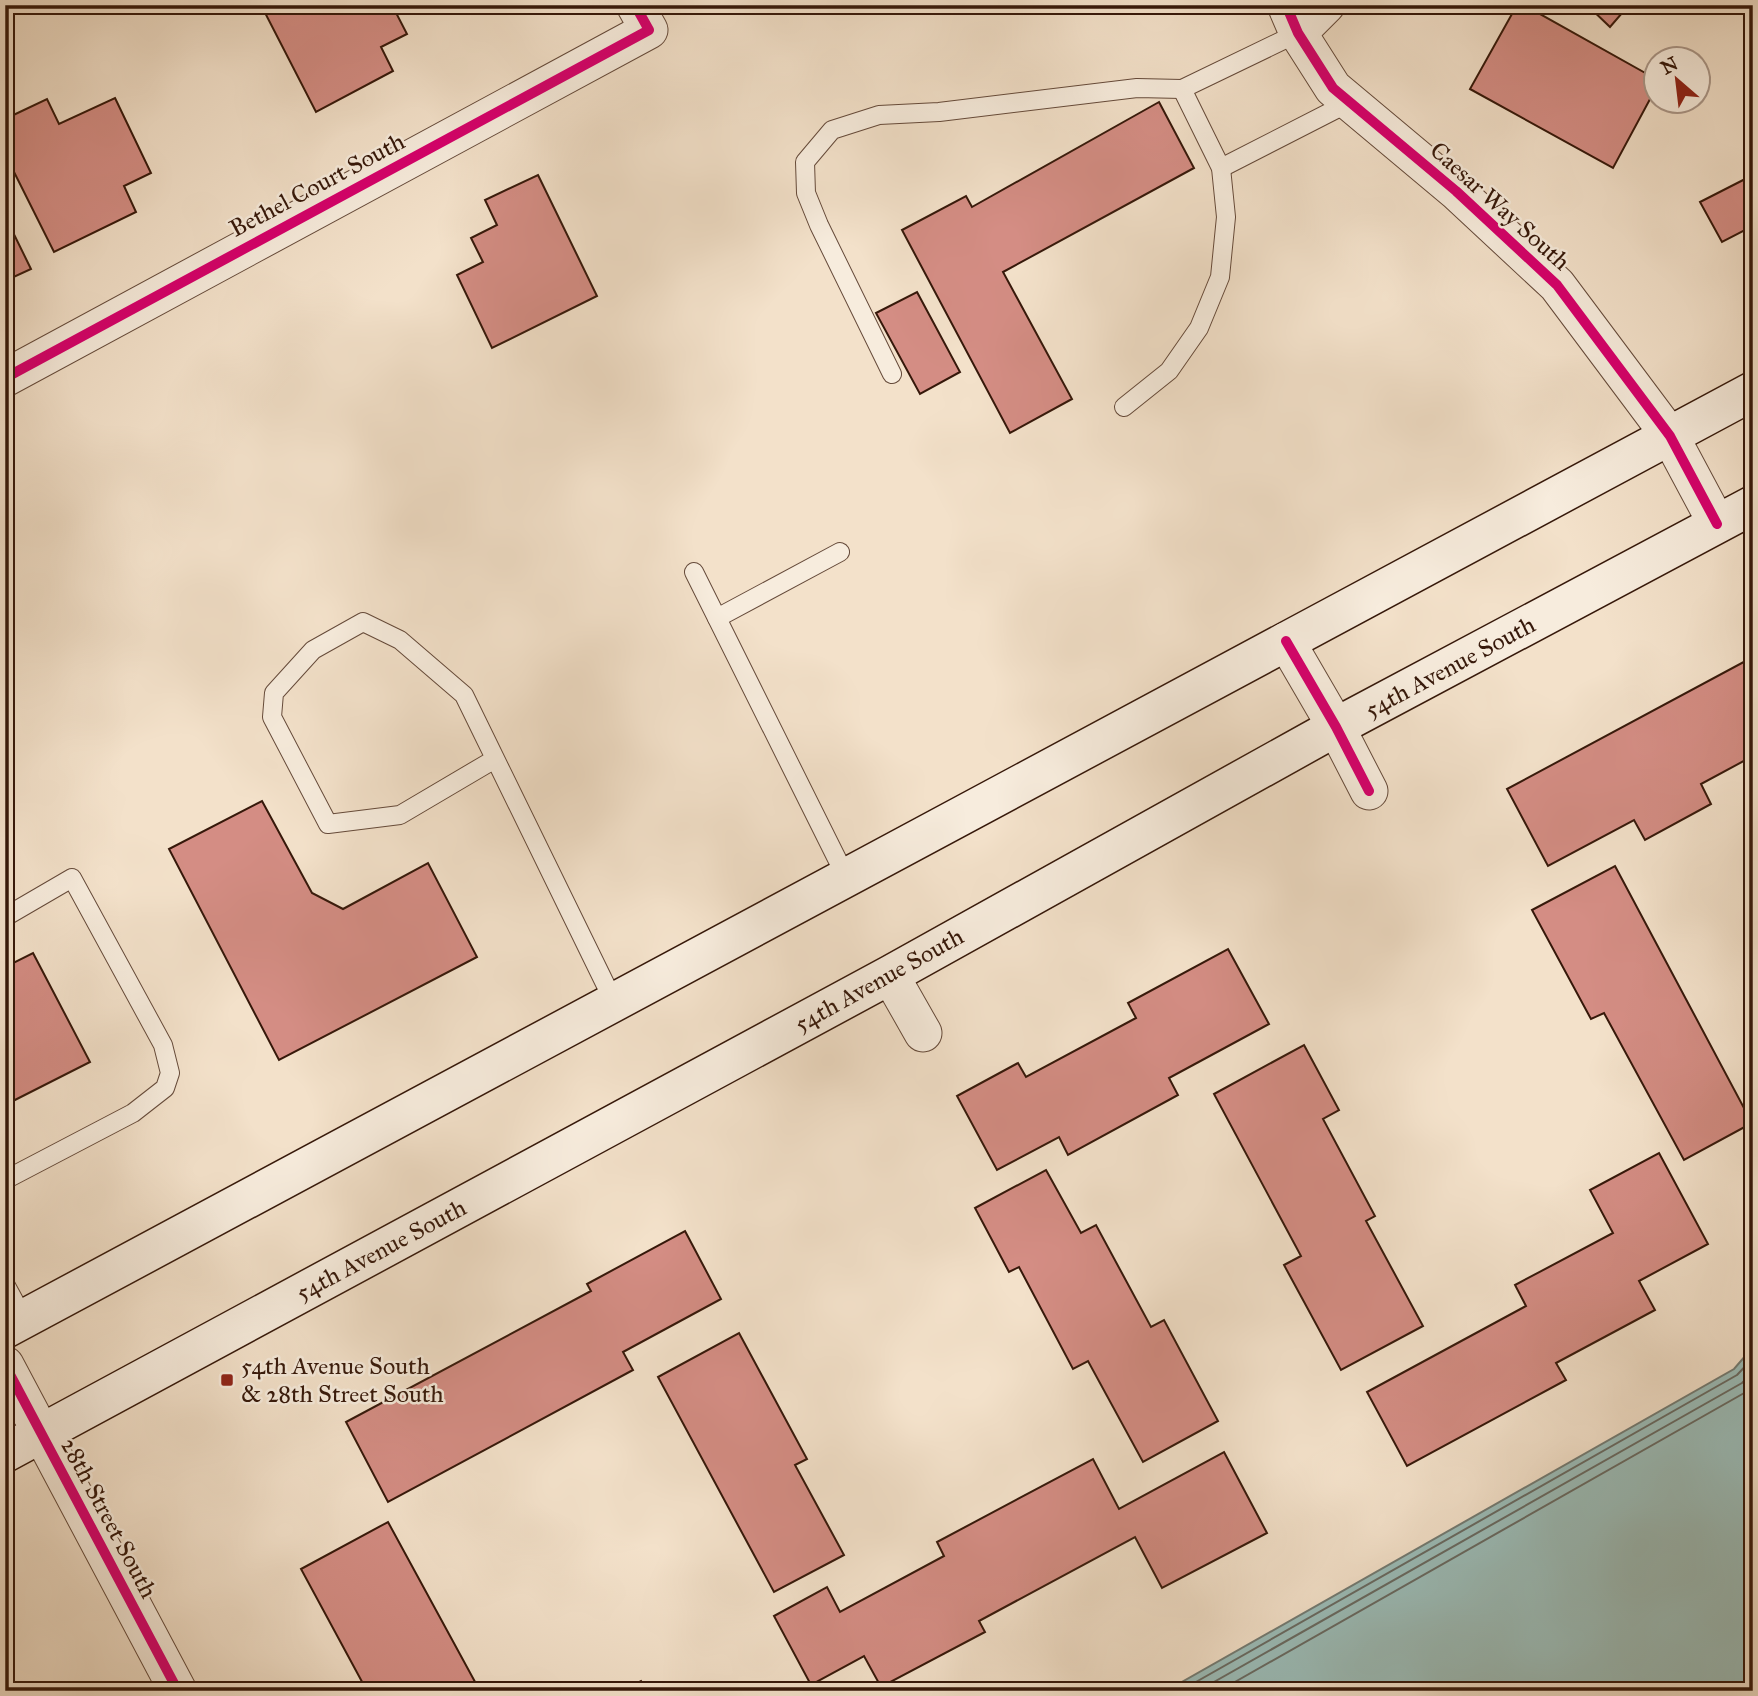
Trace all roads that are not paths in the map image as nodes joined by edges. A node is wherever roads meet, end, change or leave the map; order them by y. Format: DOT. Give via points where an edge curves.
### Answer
graph roads {
  1 [pos="1326,5"];
  2 [pos="642,18"];
  3 [pos="1292,19"];
  4 [pos="1182,89"];
  5 [pos="1350,102"];
  6 [pos="1220,168"];
  7 [pos="892,374"];
  8 [pos="5,378"];
  9 [pos="1753,391"];
  10 [pos="1124,407"];
  11 [pos="1670,436"];
  12 [pos="1753,505"];
  13 [pos="1717,524"];
  14 [pos="840,552"];
  15 [pos="694,572"];
  16 [pos="717,618"];
  17 [pos="1286,641"];
  18 [pos="1336,727"];
  19 [pos="495,759"];
  20 [pos="1369,791"];
  21 [pos="846,877"];
  22 [pos="5,917"];
  23 [pos="890,975"];
  24 [pos="614,1002"];
  25 [pos="923,1033"];
  26 [pos="5,1180"];
  27 [pos="5,1284"];
  28 [pos="15,1324"];
  29 [pos="5,1364"];
  30 [pos="41,1434"];
  31 [pos="5,1453"];
  32 [pos="178,1691"];
  1 -- 3 [label="street"];
  2 -- 8 [label="street, Bethel Court South"];
  3 -- 4 [label="lane"];
  3 -- 5 [label="street, Caesar Way South" via="1333,88"];
  4 -- 6 [label="lane"];
  4 -- 7 [label="lane" via="1137,88 879,115 832,130 805,162 806,193"];
  5 -- 6 [label="lane"];
  5 -- 11 [label="street, Caesar Way South" via="1456,191 1557,285"];
  6 -- 10 [label="lane" via="1226,217 1220,277 1199,328 1169,371"];
  9 -- 11 [label="main road"];
  11 -- 13 [label="street, Caesar Way South"];
  11 -- 17 [label="main road"];
  12 -- 13 [label="main road, 54th Avenue South"];
  13 -- 18 [label="main road, 54th Avenue South"];
  14 -- 16 [label="lane"];
  15 -- 16 [label="lane"];
  16 -- 21 [label="lane"];
  17 -- 18 [label="street"];
  17 -- 21 [label="main road"];
  18 -- 20 [label="street"];
  18 -- 23 [label="main road, 54th Avenue South"];
  19 -- 19 [label="lane" via="464,695 400,640 363,622 313,650 274,693 272,717 328,824 400,815"];
  19 -- 24 [label="lane"];
  21 -- 24 [label="main road"];
  22 -- 26 [label="lane" via="72,878 163,1045 170,1073 165,1088 133,1114"];
  23 -- 25 [label="street"];
  23 -- 30 [label="main road, 54th Avenue South"];
  24 -- 28 [label="main road"];
  27 -- 28 [label="lane"];
  29 -- 30 [label="street, 28th Street South"];
  30 -- 31 [label="main road, 54th Avenue South"];
  30 -- 32 [label="street, 28th Street South"];
}
